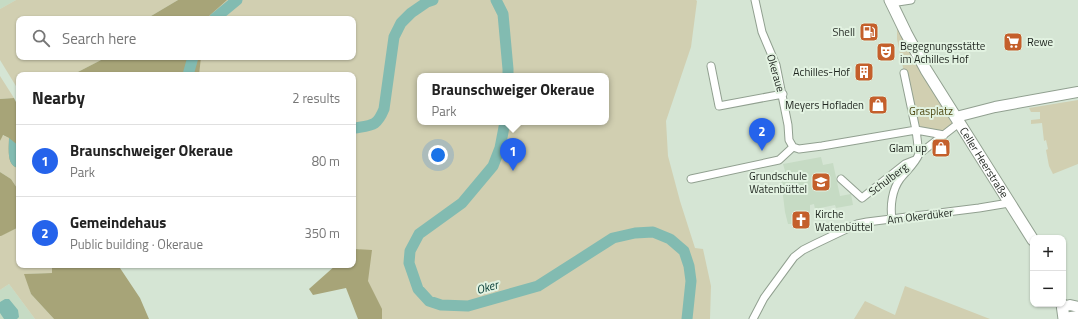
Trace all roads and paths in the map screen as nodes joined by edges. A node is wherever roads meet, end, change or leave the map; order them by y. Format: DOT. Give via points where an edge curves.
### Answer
graph roads {
  1 [pos="755,0"];
  2 [pos="911,0"];
  3 [pos="890,1"];
  4 [pos="711,66"];
  5 [pos="904,72"];
  6 [pos="1078,92"];
  7 [pos="783,94"];
  8 [pos="957,120"];
  9 [pos="916,130"];
  10 [pos="944,135"];
  11 [pos="793,146"];
  12 [pos="918,157"];
  13 [pos="691,179"];
  14 [pos="841,179"];
  15 [pos="1009,203"];
  16 [pos="892,219"];
  17 [pos="1030,235"];
  18 [pos="1078,307"];
  19 [pos="1063,312"];
  20 [pos="1078,316"];
  21 [pos="753,319"];
  1 -- 7 [label="street, Okeraue" via="762,32 776,65"];
  2 -- 3 [label="street"];
  3 -- 8 [label="main road, Celler Heerstraße" via="923,66"];
  4 -- 7 [label="street" via="719,106"];
  5 -- 9 [label="street"];
  6 -- 8 [label="main road" via="991,108"];
  7 -- 11 [label="street, Okeraue" via="789,140"];
  8 -- 10 [label="street"];
  8 -- 15 [label="main road, Celler Heerstraße"];
  9 -- 10 [label="street"];
  9 -- 11 [label="street" via="799,149"];
  9 -- 12 [label="street"];
  10 -- 12 [label="street"];
  11 -- 13 [label="street" via="779,160"];
  12 -- 14 [label="street, Schulberg" via="862,198"];
  12 -- 16 [label="street, Schulberg" via="899,180 895,189"];
  15 -- 16 [label="street, Am Okerdüker"];
  15 -- 17 [label="main road, Celler Heerstraße"];
  16 -- 21 [label="street, Am Okerdüker" via="857,224 803,250 794,257 764,298"];
  18 -- 19 [label="main road" via="1070,305"];
  19 -- 20 [label="main road"];
}
